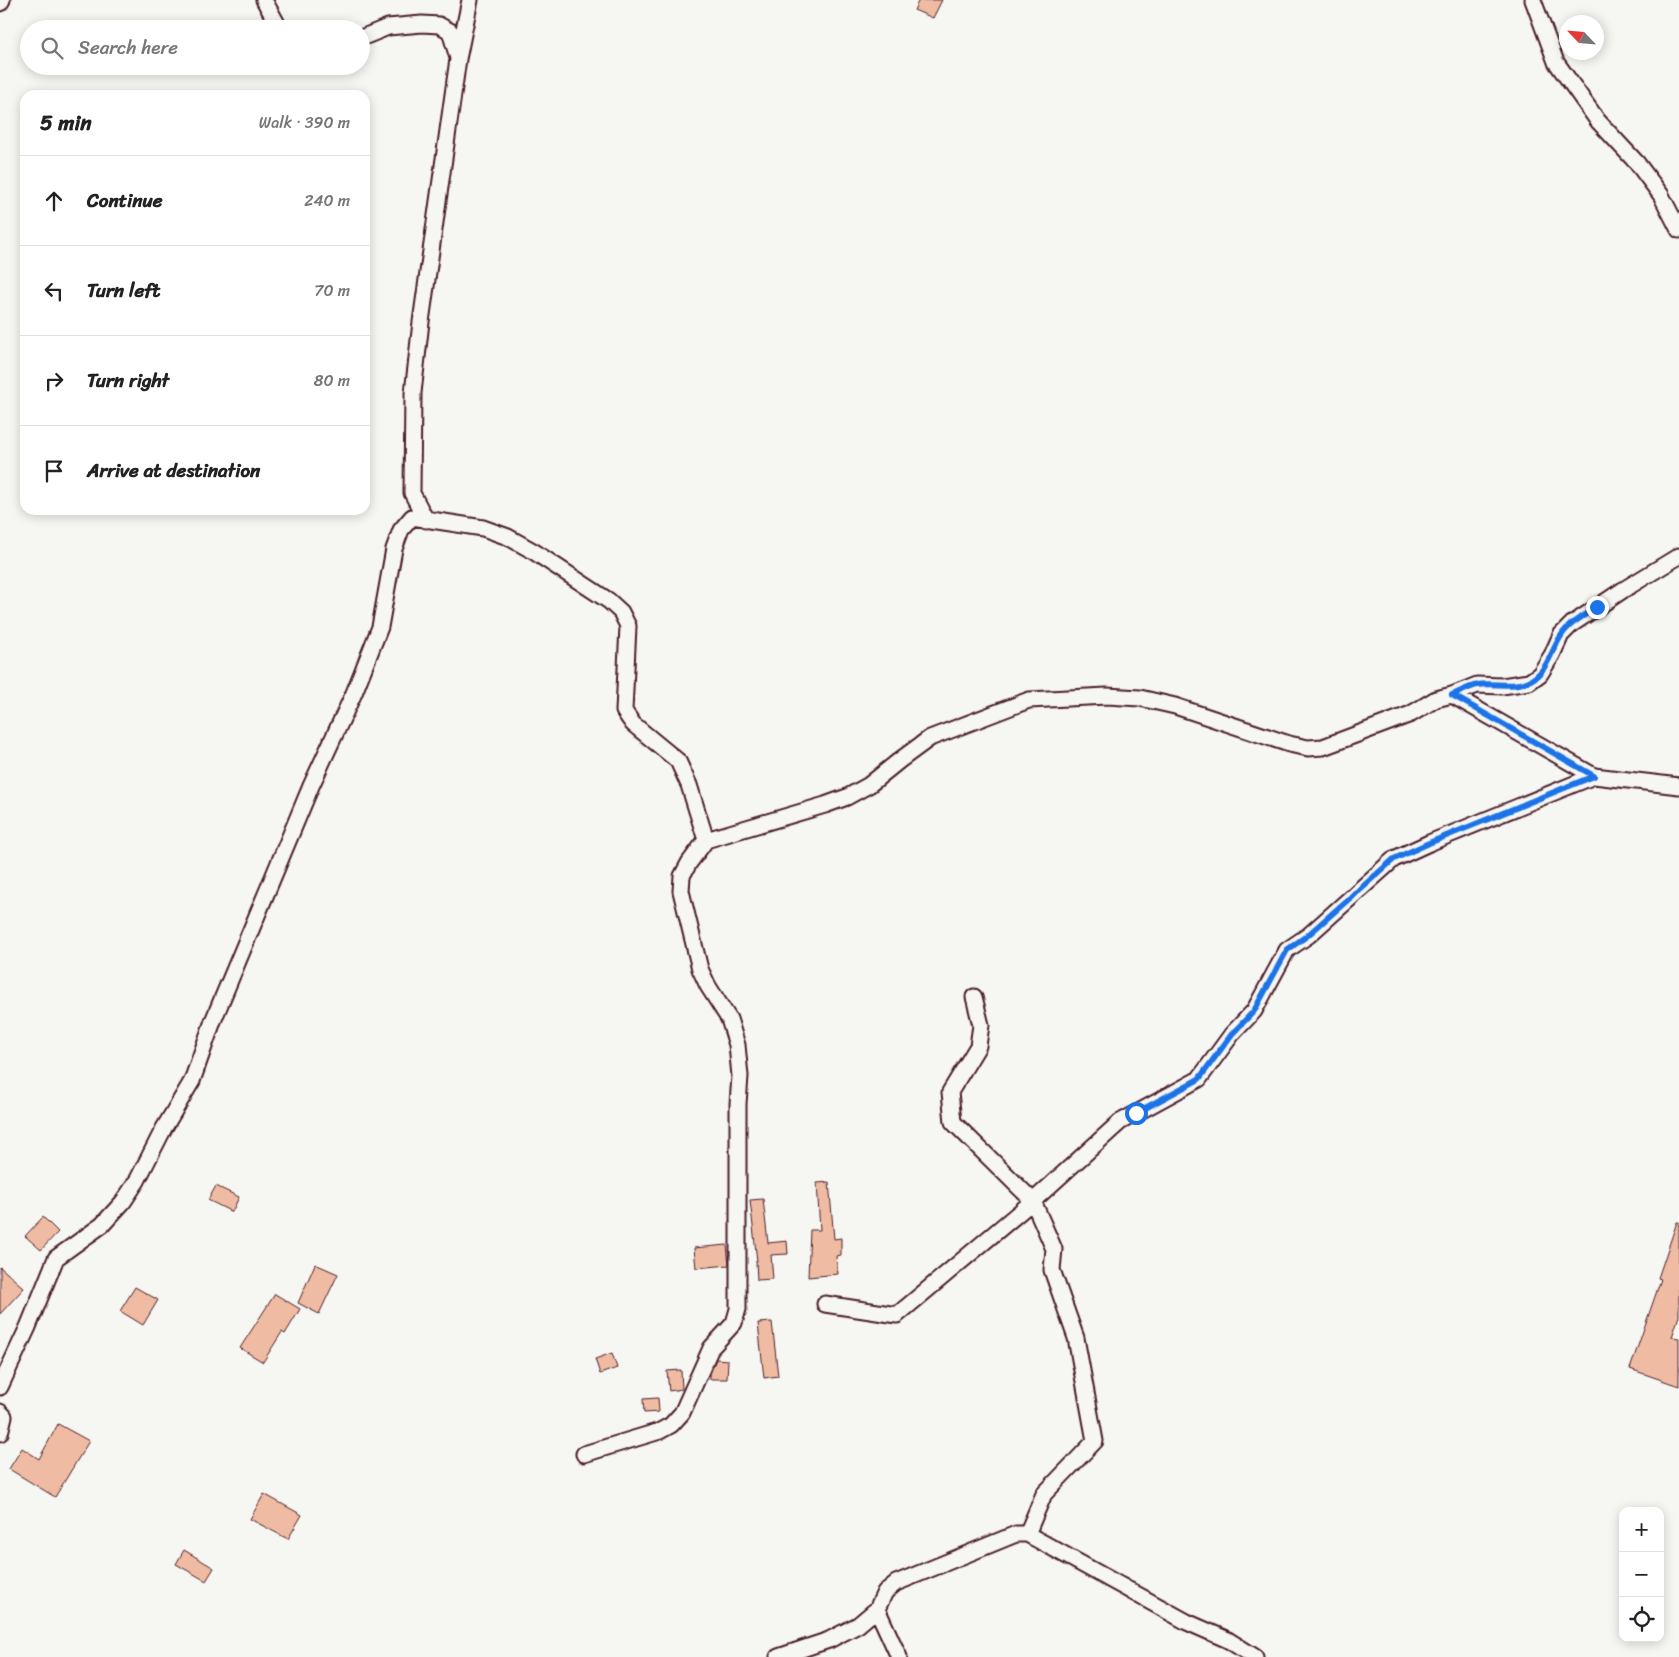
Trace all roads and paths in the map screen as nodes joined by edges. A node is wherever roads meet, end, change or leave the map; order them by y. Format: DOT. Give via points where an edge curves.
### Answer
graph roads {
  1 [pos="264,0"];
  2 [pos="470,0"];
  3 [pos="1533,0"];
  4 [pos="274,20"];
  5 [pos="370,34"];
  6 [pos="458,59"];
  7 [pos="1679,230"];
  8 [pos="426,520"];
  9 [pos="1679,556"];
  10 [pos="1452,695"];
  11 [pos="1594,776"];
  12 [pos="1679,786"];
  13 [pos="706,840"];
  14 [pos="974,997"];
  15 [pos="1032,1201"];
  16 [pos="825,1304"];
  17 [pos="0,1387"];
  18 [pos="0,1412"];
  19 [pos="0,1432"];
  20 [pos="584,1454"];
  21 [pos="1027,1534"];
  22 [pos="877,1609"];
  23 [pos="778,1657"];
  24 [pos="899,1657"];
  25 [pos="1255,1657"];
  1 -- 4 [label="street"];
  2 -- 6 [label="street"];
  3 -- 7 [label="street" via="1556,62 1598,121 1661,195"];
  5 -- 6 [label="street" via="388,27 439,25 450,31"];
  6 -- 8 [label="street" via="413,393 412,493"];
  8 -- 13 [label="street" via="483,528 508,537 609,601 621,612 628,626 624,712 633,724 678,761"];
  8 -- 17 [label="street" via="412,517 401,530 394,549 380,627 213,1021 192,1081 123,1202 102,1225 56,1258"];
  9 -- 10 [label="street" via="1572,624 1561,635 1540,674 1529,682 1477,685"];
  10 -- 11 [label="street"];
  10 -- 13 [label="street" via="1323,748 1289,744 1175,706 1140,698 1107,696 1029,700 930,738 869,785 847,797"];
  11 -- 12 [label="street"];
  11 -- 15 [label="street" via="1394,859 1287,950 1254,1011 1232,1034 1199,1079 1120,1122"];
  13 -- 20 [label="street" via="682,876 681,891 700,969 729,1019 737,1045 740,1076 738,1309 734,1323 710,1348 682,1413 671,1425"];
  14 -- 15 [label="street" via="981,1026 978,1046 950,1092 953,1122"];
  15 -- 16 [label="street" via="897,1315"];
  15 -- 21 [label="street" via="1054,1250 1052,1270 1076,1338 1095,1440 1044,1494"];
  18 -- 19 [label="street" via="4,1416"];
  21 -- 22 [label="street" via="1016,1534 896,1583 885,1592"];
  21 -- 25 [label="street"];
  22 -- 23 [label="street" via="829,1640"];
  22 -- 24 [label="street"];
}
